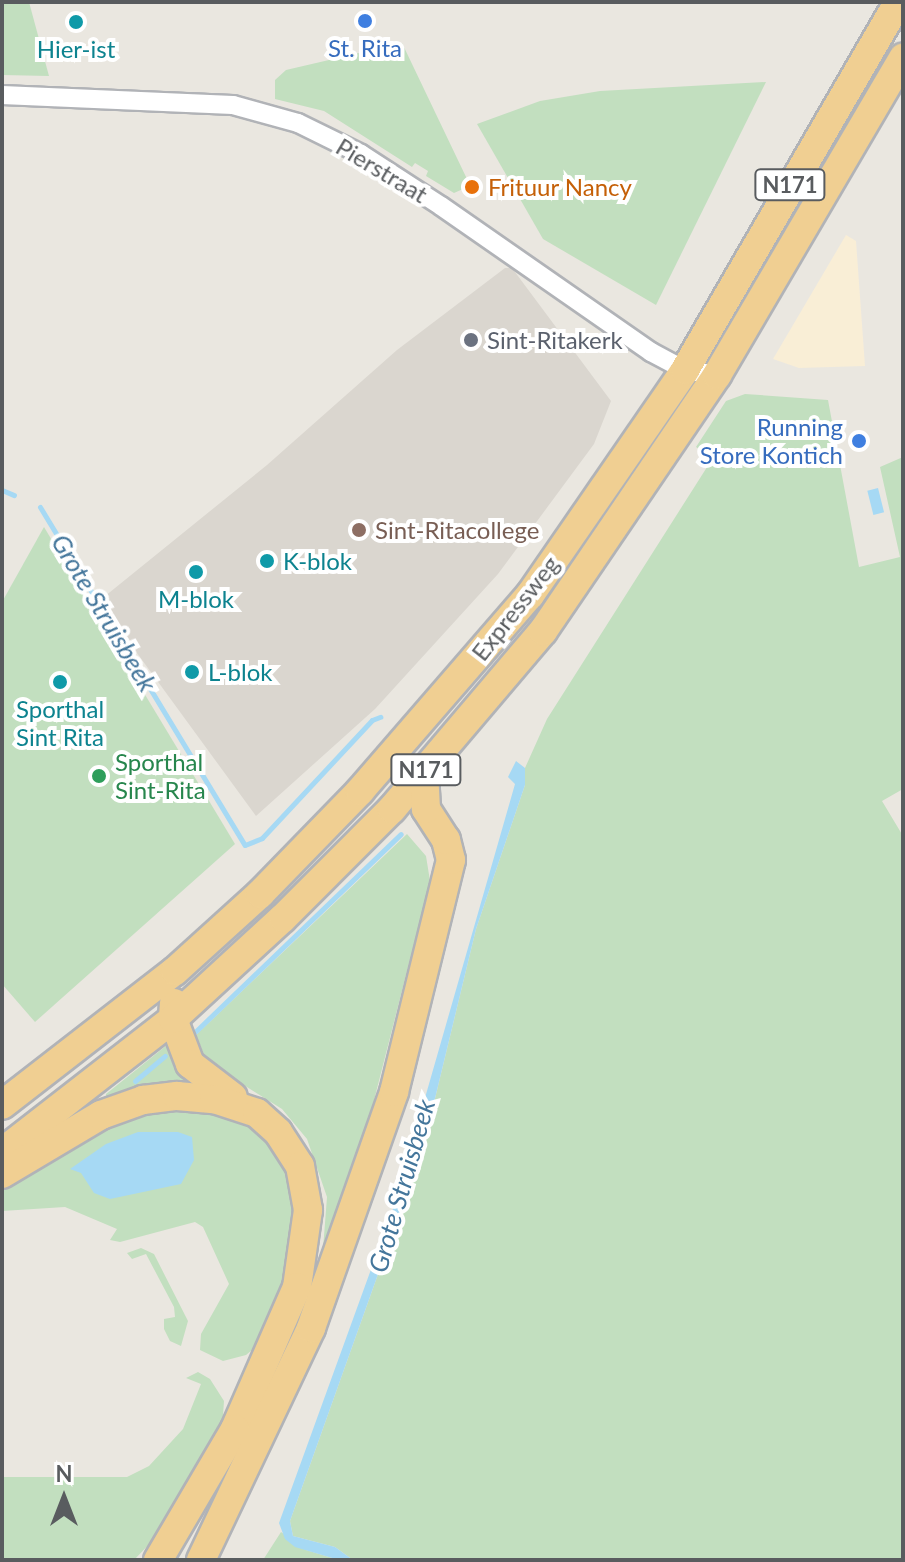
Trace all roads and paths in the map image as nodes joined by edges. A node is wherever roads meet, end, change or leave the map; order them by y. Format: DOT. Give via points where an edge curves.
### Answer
graph roads {
  1 [pos="898,2"];
  2 [pos="903,58"];
  3 [pos="2,95"];
  4 [pos="685,370"];
  5 [pos="717,375"];
  6 [pos="424,773"];
  7 [pos="360,791"];
  8 [pos="392,809"];
  9 [pos="447,879"];
  10 [pos="175,971"];
  11 [pos="173,1019"];
  12 [pos="2,1105"];
  13 [pos="245,1107"];
  14 [pos="2,1152"];
  15 [pos="2,1174"];
  16 [pos="158,1560"];
  17 [pos="201,1560"];
  1 -- 4 [label="highway, Expressweg / N171"];
  2 -- 5 [label="highway, Expressweg / N171"];
  3 -- 4 [label="street, Pierstraat" via="233,105 298,123 361,154 644,348"];
  4 -- 5 [label="street, Pierstraat"];
  4 -- 7 [label="highway, Expressweg / N171" via="530,595"];
  5 -- 6 [label="highway, Expressweg / N171" via="543,631"];
  6 -- 8 [label="highway, Expressweg / N171"];
  6 -- 9 [label="highway" via="426,809 451,851"];
  7 -- 8 [label="highway"];
  7 -- 10 [label="highway, Expressweg / N171"];
  8 -- 9 [label="highway" via="429,837"];
  8 -- 11 [label="highway, Expressweg / N171"];
  9 -- 17 [label="highway" via="394,1092 338,1259 270,1424"];
  10 -- 11 [label="highway"];
  10 -- 12 [label="highway, Expressweg / N171"];
  11 -- 13 [label="highway" via="190,1064"];
  11 -- 14 [label="highway, Expressweg / N171"];
  13 -- 15 [label="highway" via="186,1096 134,1102 93,1119"];
  13 -- 16 [label="highway" via="271,1125 300,1166 308,1210 303,1264 235,1429"];
}
